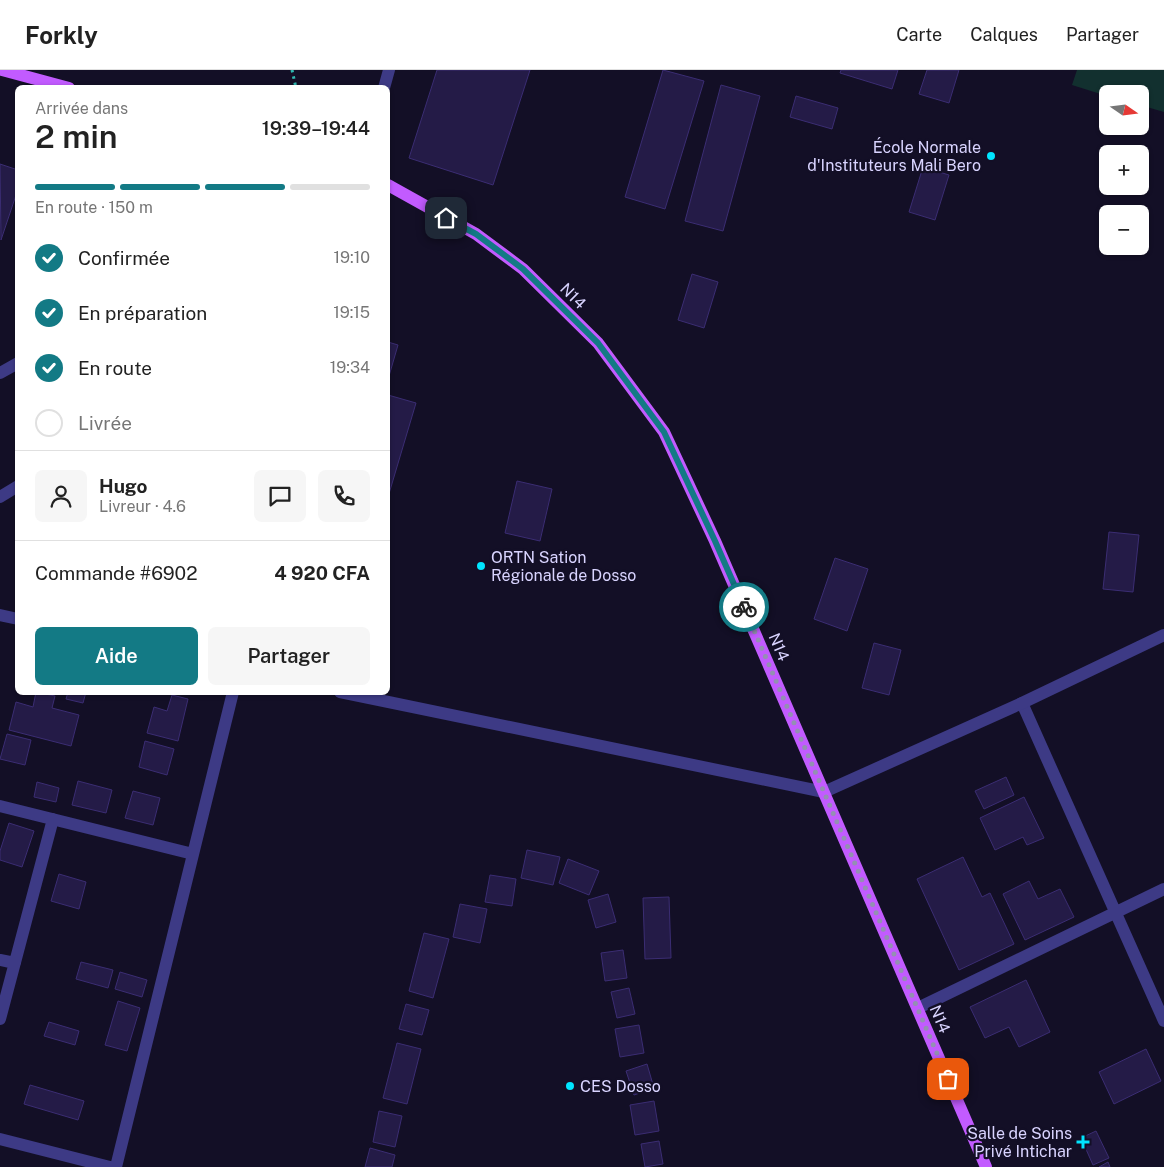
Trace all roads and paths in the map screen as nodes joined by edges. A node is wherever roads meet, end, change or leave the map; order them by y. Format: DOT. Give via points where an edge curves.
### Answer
graph roads {
  1 [pos="2,70"];
  2 [pos="292,70"];
  3 [pos="389,70"];
  4 [pos="58,85"];
  5 [pos="295,85"];
  6 [pos="385,85"];
  7 [pos="390,186"];
  8 [pos="15,364"];
  9 [pos="0,372"];
  10 [pos="15,488"];
  11 [pos="0,497"];
  12 [pos="0,615"];
  13 [pos="15,618"];
  14 [pos="1164,636"];
  15 [pos="231,695"];
  16 [pos="355,695"];
  17 [pos="1022,703"];
  18 [pos="824,792"];
  19 [pos="0,806"];
  20 [pos="53,819"];
  21 [pos="193,854"];
  22 [pos="1164,889"];
  23 [pos="1116,913"];
  24 [pos="0,960"];
  25 [pos="15,963"];
  26 [pos="918,1008"];
  27 [pos="0,1019"];
  28 [pos="1164,1021"];
  29 [pos="0,1139"];
  30 [pos="110,1167"];
  31 [pos="116,1167"];
  32 [pos="986,1167"];
  1 -- 4 [label="main road"];
  2 -- 5 [label="path"];
  3 -- 6 [label="street"];
  7 -- 18 [label="main road, N14" via="476,234 523,269 598,343 664,432"];
  8 -- 9 [label="street"];
  10 -- 11 [label="street"];
  12 -- 13 [label="street"];
  14 -- 17 [label="street"];
  15 -- 21 [label="street"];
  16 -- 18 [label="street"];
  17 -- 18 [label="street"];
  17 -- 23 [label="street"];
  18 -- 26 [label="main road, N14"];
  19 -- 20 [label="street"];
  20 -- 21 [label="street"];
  20 -- 25 [label="street"];
  21 -- 31 [label="street"];
  22 -- 23 [label="street"];
  23 -- 26 [label="street"];
  23 -- 28 [label="street"];
  24 -- 25 [label="street"];
  25 -- 27 [label="street"];
  26 -- 32 [label="main road, N14"];
  29 -- 30 [label="street"];
}
